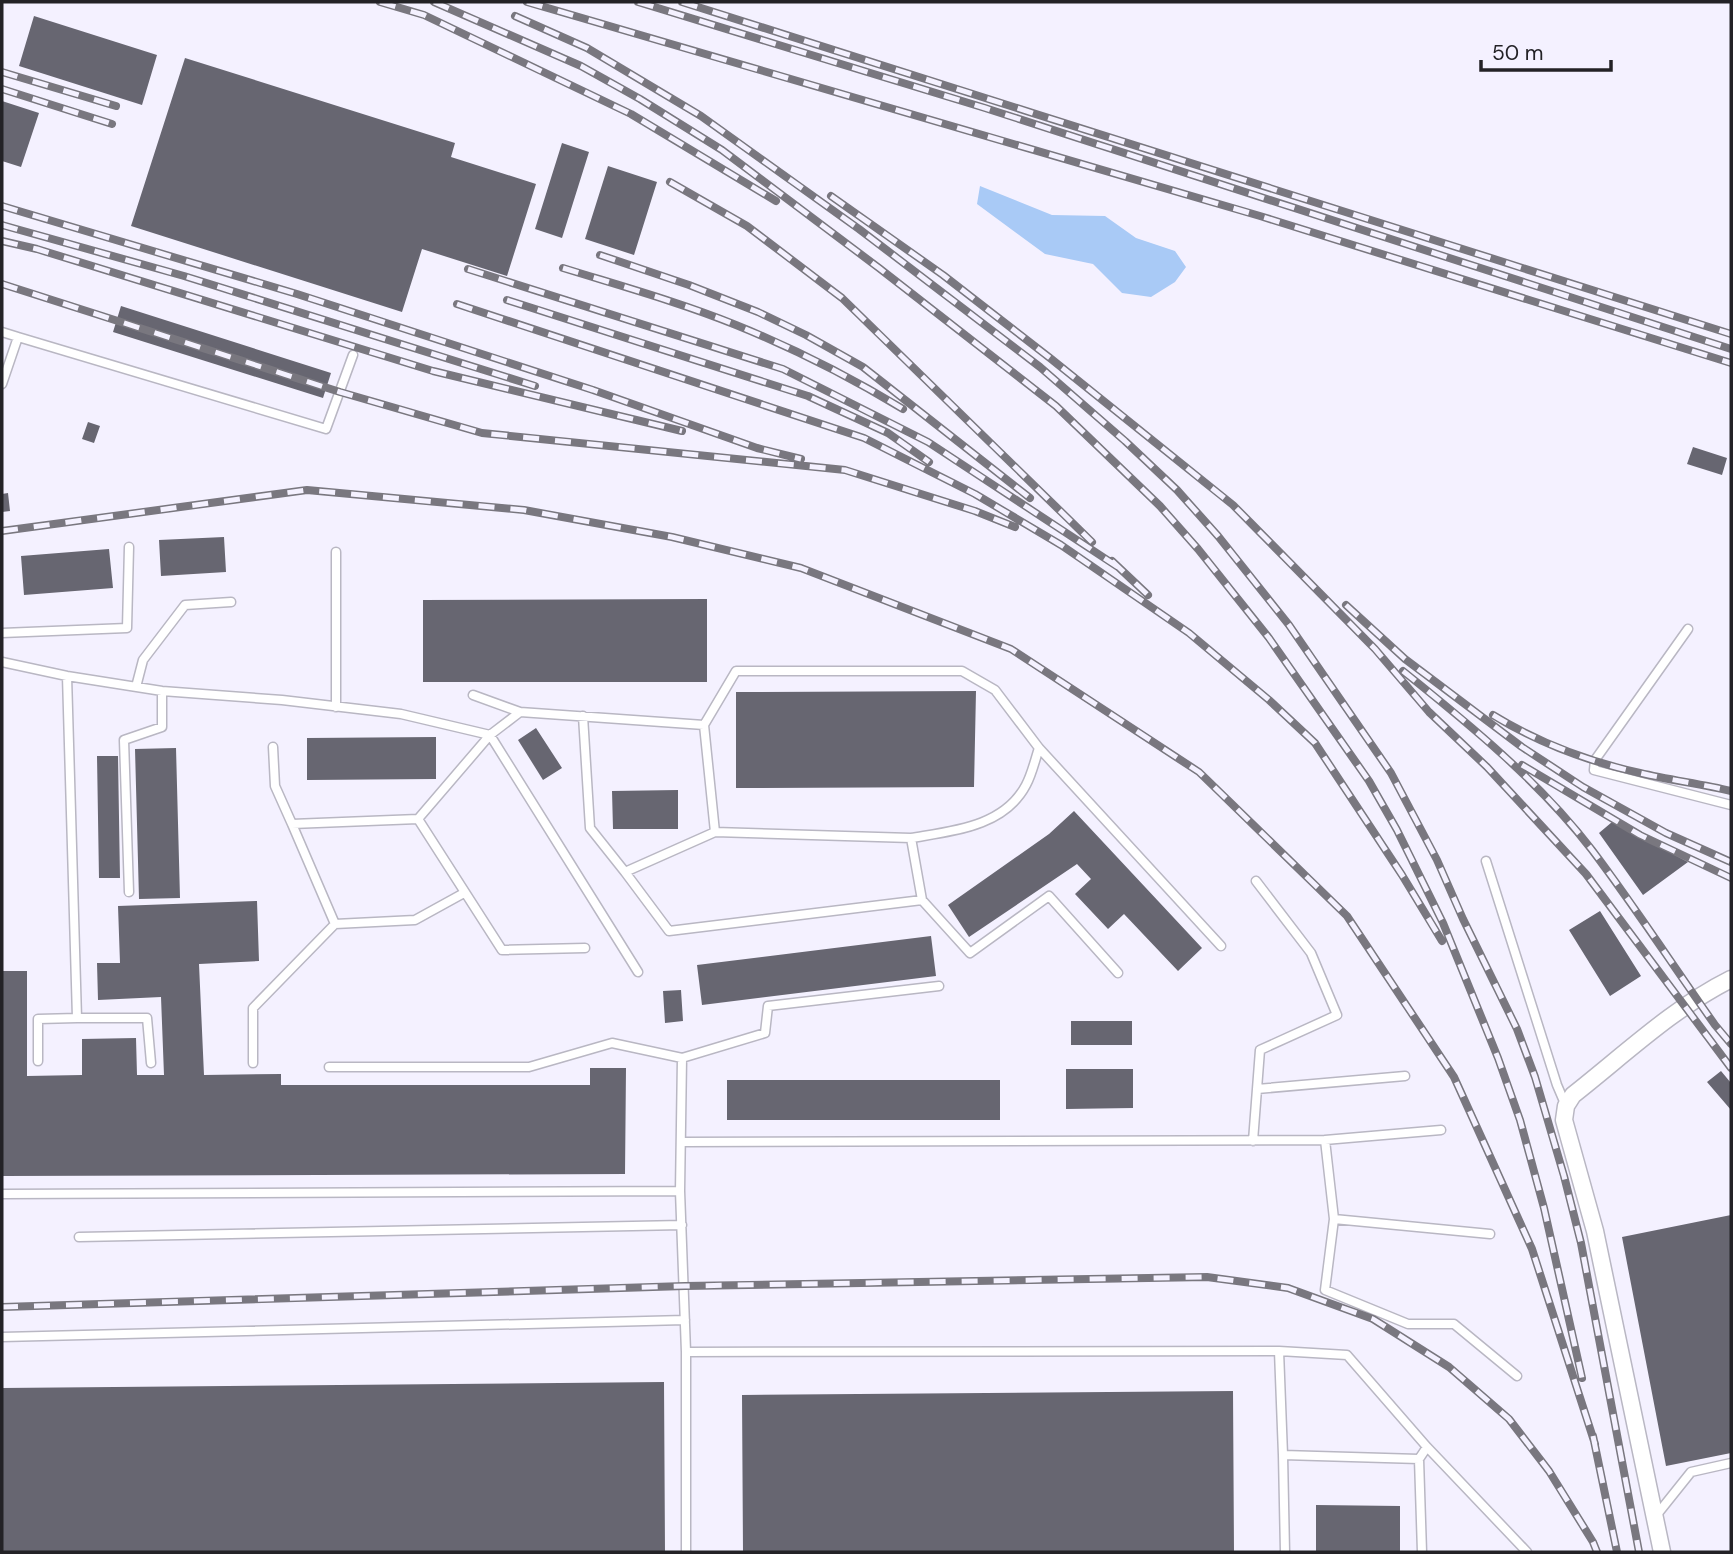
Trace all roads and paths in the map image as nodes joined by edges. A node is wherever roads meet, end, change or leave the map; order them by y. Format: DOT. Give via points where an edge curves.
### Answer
graph roads {
  1 [pos="2,332"];
  2 [pos="18,337"];
  3 [pos="353,355"];
  4 [pos="2,384"];
  5 [pos="129,547"];
  6 [pos="336,552"];
  7 [pos="231,602"];
  8 [pos="1688,629"];
  9 [pos="2,633"];
  10 [pos="2,662"];
  11 [pos="67,676"];
  12 [pos="136,687"];
  13 [pos="162,691"];
  14 [pos="473,695"];
  15 [pos="337,707"];
  16 [pos="520,712"];
  17 [pos="583,716"];
  18 [pos="704,725"];
  19 [pos="490,735"];
  20 [pos="274,747"];
  21 [pos="1039,748"];
  22 [pos="1731,805"];
  23 [pos="418,819"];
  24 [pos="292,824"];
  25 [pos="715,832"];
  26 [pos="911,838"];
  27 [pos="1486,861"];
  28 [pos="625,872"];
  29 [pos="1256,881"];
  30 [pos="129,892"];
  31 [pos="464,893"];
  32 [pos="922,900"];
  33 [pos="335,924"];
  34 [pos="1221,946"];
  35 [pos="585,948"];
  36 [pos="638,972"];
  37 [pos="1118,973"];
  38 [pos="1731,979"];
  39 [pos="939,986"];
  40 [pos="76,1018"];
  41 [pos="682,1058"];
  42 [pos="38,1061"];
  43 [pos="150,1063"];
  44 [pos="253,1063"];
  45 [pos="329,1067"];
  46 [pos="1405,1076"];
  47 [pos="1257,1089"];
  48 [pos="1566,1106"];
  49 [pos="1441,1130"];
  50 [pos="1325,1140"];
  51 [pos="1253,1141"];
  52 [pos="682,1142"];
  53 [pos="680,1191"];
  54 [pos="2,1194"];
  55 [pos="1334,1219"];
  56 [pos="682,1225"];
  57 [pos="1490,1234"];
  58 [pos="79,1237"];
  59 [pos="685,1320"];
  60 [pos="2,1338"];
  61 [pos="1279,1351"];
  62 [pos="687,1352"];
  63 [pos="1517,1376"];
  64 [pos="1427,1447"];
  65 [pos="1283,1455"];
  66 [pos="1419,1459"];
  67 [pos="1731,1463"];
  68 [pos="1656,1517"];
  69 [pos="686,1552"];
  70 [pos="1285,1552"];
  71 [pos="1422,1552"];
  72 [pos="1527,1552"];
  73 [pos="1662,1552"];
  1 -- 2 [label="lane"];
  2 -- 3 [label="lane" via="326,429"];
  2 -- 4 [label="lane"];
  5 -- 9 [label="lane" via="127,628"];
  6 -- 15 [label="lane"];
  7 -- 12 [label="lane" via="185,605 143,660"];
  8 -- 22 [label="lane" via="1595,760 1594,769"];
  10 -- 11 [label="lane"];
  11 -- 12 [label="lane"];
  11 -- 40 [label="lane"];
  12 -- 13 [label="lane"];
  13 -- 15 [label="lane"];
  13 -- 30 [label="lane" via="162,727 124,740"];
  14 -- 16 [label="lane"];
  15 -- 19 [label="lane" via="401,714"];
  16 -- 17 [label="lane"];
  16 -- 19 [label="lane"];
  17 -- 18 [label="lane"];
  17 -- 28 [label="lane" via="590,828"];
  18 -- 21 [label="lane" via="736,671 962,671 995,690"];
  18 -- 25 [label="lane"];
  19 -- 23 [label="lane"];
  19 -- 36 [label="lane"];
  20 -- 24 [label="lane" via="275,786"];
  21 -- 26 [label="lane" via="1026,786 1002,814 966,829"];
  21 -- 34 [label="lane"];
  23 -- 24 [label="lane"];
  23 -- 31 [label="lane"];
  24 -- 33 [label="lane"];
  25 -- 26 [label="lane"];
  25 -- 28 [label="lane"];
  26 -- 32 [label="lane"];
  27 -- 48 [label="lane"];
  28 -- 32 [label="lane" via="669,931"];
  29 -- 47 [label="lane" via="1311,953 1337,1015 1261,1050"];
  31 -- 33 [label="lane" via="415,920"];
  31 -- 35 [label="lane" via="502,950"];
  32 -- 37 [label="lane" via="970,953 1049,896"];
  33 -- 44 [label="lane" via="253,1008"];
  38 -- 48 [label="street" via="1685,1006 1573,1095"];
  39 -- 41 [label="lane" via="768,1006 765,1033"];
  40 -- 42 [label="lane" via="38,1018"];
  40 -- 43 [label="lane" via="147,1018"];
  41 -- 45 [label="lane" via="612,1043 529,1067"];
  41 -- 52 [label="lane"];
  46 -- 47 [label="lane"];
  47 -- 51 [label="lane"];
  48 -- 68 [label="street" via="1564,1120 1595,1231"];
  49 -- 50 [label="lane"];
  50 -- 51 [label="lane"];
  50 -- 55 [label="lane"];
  51 -- 52 [label="lane"];
  52 -- 53 [label="lane"];
  53 -- 54 [label="lane"];
  53 -- 56 [label="lane"];
  55 -- 57 [label="lane"];
  55 -- 63 [label="lane" via="1325,1290 1408,1324 1454,1324"];
  56 -- 58 [label="lane"];
  56 -- 59 [label="lane"];
  59 -- 60 [label="lane"];
  59 -- 62 [label="lane"];
  61 -- 62 [label="lane"];
  61 -- 64 [label="lane" via="1347,1355"];
  61 -- 65 [label="lane"];
  62 -- 69 [label="lane"];
  64 -- 66 [label="lane"];
  64 -- 72 [label="lane"];
  65 -- 66 [label="lane"];
  65 -- 70 [label="lane"];
  66 -- 71 [label="lane"];
  67 -- 68 [label="lane" via="1691,1472"];
  68 -- 73 [label="street"];
}
